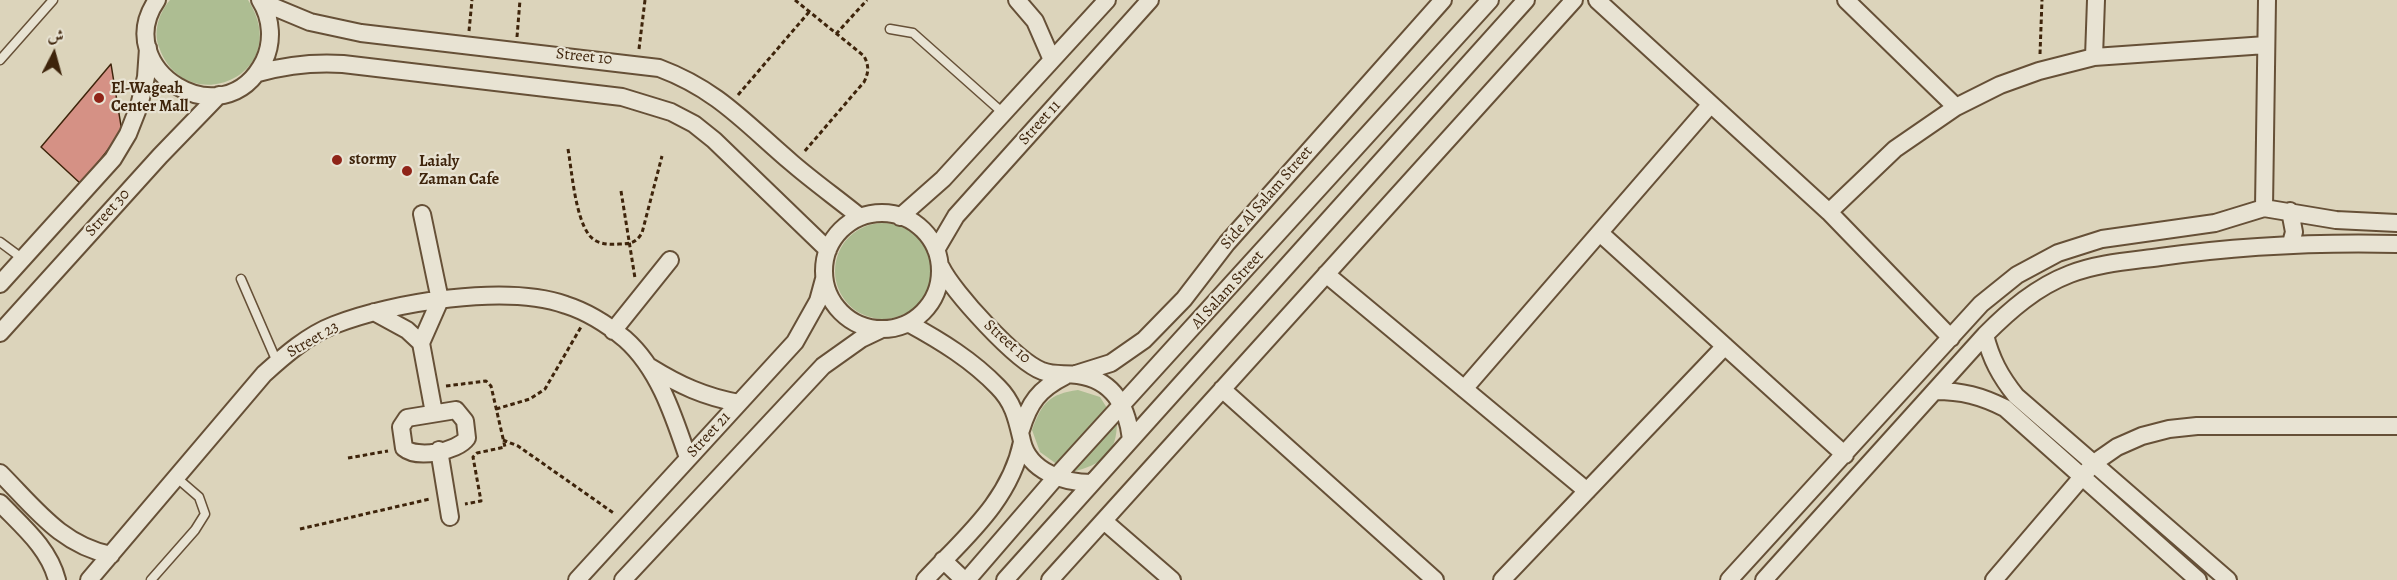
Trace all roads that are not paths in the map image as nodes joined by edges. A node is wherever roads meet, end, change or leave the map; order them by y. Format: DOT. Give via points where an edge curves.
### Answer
graph roads {
  1 [pos="53,0"];
  2 [pos="1017,0"];
  3 [pos="1107,0"];
  4 [pos="1150,0"];
  5 [pos="1443,0"];
  6 [pos="1490,0"];
  7 [pos="1526,0"];
  8 [pos="1575,0"];
  9 [pos="1597,0"];
  10 [pos="1846,0"];
  11 [pos="2096,0"];
  12 [pos="2267,0"];
  13 [pos="261,1"];
  14 [pos="152,3"];
  15 [pos="890,29"];
  16 [pos="2266,45"];
  17 [pos="148,48"];
  18 [pos="2094,57"];
  19 [pos="0,60"];
  20 [pos="1052,60"];
  21 [pos="258,73"];
  22 [pos="219,95"];
  23 [pos="1711,104"];
  24 [pos="1956,107"];
  25 [pos="1003,113"];
  26 [pos="2264,208"];
  27 [pos="2290,211"];
  28 [pos="1829,212"];
  29 [pos="422,214"];
  30 [pos="2238,214"];
  31 [pos="860,217"];
  32 [pos="900,217"];
  33 [pos="2397,223"];
  34 [pos="1600,233"];
  35 [pos="0,242"];
  36 [pos="2291,243"];
  37 [pos="2397,244"];
  38 [pos="2235,246"];
  39 [pos="828,250"];
  40 [pos="938,258"];
  41 [pos="23,259"];
  42 [pos="670,260"];
  43 [pos="1326,273"];
  44 [pos="241,279"];
  45 [pos="824,279"];
  46 [pos="0,284"];
  47 [pos="1184,299"];
  48 [pos="440,300"];
  49 [pos="374,312"];
  50 [pos="1205,316"];
  51 [pos="908,323"];
  52 [pos="882,329"];
  53 [pos="613,331"];
  54 [pos="0,333"];
  55 [pos="1985,335"];
  56 [pos="1951,338"];
  57 [pos="421,343"];
  58 [pos="1725,346"];
  59 [pos="277,362"];
  60 [pos="649,367"];
  61 [pos="1070,375"];
  62 [pos="1222,389"];
  63 [pos="1464,389"];
  64 [pos="1935,391"];
  65 [pos="739,403"];
  66 [pos="1124,405"];
  67 [pos="434,413"];
  68 [pos="2397,426"];
  69 [pos="1022,436"];
  70 [pos="1131,439"];
  71 [pos="439,450"];
  72 [pos="1845,455"];
  73 [pos="688,458"];
  74 [pos="2094,463"];
  75 [pos="0,473"];
  76 [pos="1056,477"];
  77 [pos="2082,477"];
  78 [pos="177,478"];
  79 [pos="1092,483"];
  80 [pos="1587,491"];
  81 [pos="0,503"];
  82 [pos="450,517"];
  83 [pos="1104,521"];
  84 [pos="111,555"];
  85 [pos="943,560"];
  86 [pos="57,580"];
  87 [pos="89,580"];
  88 [pos="151,580"];
  89 [pos="577,580"];
  90 [pos="623,580"];
  91 [pos="925,580"];
  92 [pos="965,580"];
  93 [pos="1005,580"];
  94 [pos="1050,580"];
  95 [pos="1172,580"];
  96 [pos="1435,580"];
  97 [pos="1502,580"];
  98 [pos="1729,580"];
  99 [pos="1764,580"];
  100 [pos="1994,580"];
  101 [pos="2198,580"];
  102 [pos="2229,580"];
  1 -- 19 [label="lane"];
  2 -- 20 [label="street" via="1035,21"];
  3 -- 20 [label="street, Street 11"];
  4 -- 40 [label="street, Street 11" via="956,216"];
  5 -- 47 [label="street, Side Al Salam Street" via="1227,243"];
  6 -- 50 [label="street, Al Salam Street"];
  7 -- 70 [label="street, Al Salam Street"];
  8 -- 43 [label="street"];
  9 -- 23 [label="street"];
  10 -- 24 [label="street"];
  11 -- 18 [label="street"];
  12 -- 16 [label="street"];
  13 -- 21 [label="street" via="270,25 269,50"];
  13 -- 31 [label="street, Street 10" via="335,28 638,63 686,78 729,106"];
  14 -- 17 [label="street, Street 30"];
  15 -- 25 [label="lane" via="913,33"];
  16 -- 18 [label="street"];
  16 -- 26 [label="street"];
  17 -- 22 [label="street" via="155,66 179,89 198,95"];
  17 -- 41 [label="street, Street 30" via="146,77 128,134 113,159"];
  18 -- 24 [label="street" via="2000,85"];
  20 -- 25 [label="street, Street 11"];
  21 -- 22 [label="street" via="247,84"];
  21 -- 39 [label="street" via="313,62 343,64 647,103 686,120 714,140"];
  22 -- 54 [label="street, Street 30"];
  23 -- 28 [label="street"];
  23 -- 34 [label="street"];
  24 -- 28 [label="street" via="1895,149"];
  25 -- 32 [label="street, Street 11" via="929,193"];
  26 -- 27 [label="street"];
  26 -- 30 [label="street"];
  27 -- 33 [label="street" via="2324,219"];
  27 -- 36 [label="street" via="2294,232"];
  28 -- 56 [label="street"];
  29 -- 48 [label="street"];
  30 -- 38 [label="street" via="2233,224"];
  30 -- 56 [label="street" via="2191,228 2102,239 2058,253 2018,275 1981,304"];
  31 -- 32 [label="street" via="875,213"];
  31 -- 39 [label="street" via="835,236"];
  32 -- 40 [label="street" via="918,226"];
  34 -- 58 [label="street"];
  34 -- 63 [label="street"];
  35 -- 41 [label="lane"];
  36 -- 37 [label="street"];
  36 -- 38 [label="street"];
  38 -- 55 [label="street" via="2103,265 2070,274 2040,288 2012,308"];
  39 -- 45 [label="street"];
  40 -- 51 [label="street" via="940,279 933,299"];
  40 -- 61 [label="street, Street 10" via="947,280 971,310 1031,365 1041,371"];
  41 -- 46 [label="street, Street 30"];
  42 -- 53 [label="street"];
  43 -- 62 [label="street"];
  43 -- 63 [label="street"];
  44 -- 59 [label="lane"];
  45 -- 52 [label="street" via="829,295 850,320"];
  45 -- 65 [label="street, Street 21" via="818,301 795,342"];
  47 -- 50 [label="street"];
  47 -- 61 [label="street, Side Al Salam Street" via="1127,354"];
  48 -- 49 [label="street, Street 23"];
  48 -- 53 [label="street, Street 23" via="532,297 566,305"];
  48 -- 57 [label="street"];
  49 -- 57 [label="street"];
  49 -- 59 [label="street, Street 23" via="333,325"];
  50 -- 66 [label="street, Al Salam Street"];
  51 -- 52 [label="street"];
  51 -- 69 [label="street" via="957,351 999,387 1011,402"];
  52 -- 90 [label="street" via="823,366"];
  53 -- 60 [label="street, Street 23"];
  55 -- 64 [label="street"];
  55 -- 74 [label="street" via="1990,357 2016,396"];
  56 -- 72 [label="street"];
  57 -- 67 [label="street"];
  58 -- 72 [label="street"];
  58 -- 80 [label="street"];
  59 -- 78 [label="street, Street 23"];
  60 -- 65 [label="street, Street 23" via="710,398"];
  60 -- 73 [label="street, Street 23" via="678,427"];
  61 -- 66 [label="street, Street 10" via="1105,384"];
  61 -- 69 [label="street, Side Al Salam Street" via="1035,396"];
  62 -- 83 [label="street"];
  62 -- 96 [label="street"];
  63 -- 80 [label="street"];
  64 -- 77 [label="street" via="1959,391 2005,408"];
  64 -- 99 [label="street"];
  65 -- 73 [label="street, Street 21"];
  66 -- 70 [label="street"];
  66 -- 76 [label="street, Al Salam Street"];
  67 -- 71 [label="street" via="456,410 465,421 467,438 463,443"];
  67 -- 71 [label="street" via="407,418 401,432 404,448 417,454"];
  68 -- 74 [label="street" via="2169,429 2126,443"];
  69 -- 76 [label="street" via="1036,463"];
  69 -- 85 [label="street" via="1018,463 999,500"];
  70 -- 79 [label="street, Al Salam Street"];
  71 -- 82 [label="street"];
  72 -- 98 [label="street"];
  73 -- 89 [label="street, Street 21"];
  74 -- 77 [label="street"];
  74 -- 102 [label="street"];
  75 -- 84 [label="street" via="71,542"];
  76 -- 79 [label="street"];
  76 -- 92 [label="street, Al Salam Street"];
  77 -- 100 [label="street"];
  77 -- 101 [label="street"];
  78 -- 84 [label="street, Street 23"];
  78 -- 88 [label="lane" via="199,497 205,514"];
  79 -- 93 [label="street, Al Salam Street"];
  80 -- 97 [label="street"];
  81 -- 86 [label="street" via="37,542"];
  83 -- 94 [label="street"];
  83 -- 95 [label="street"];
  84 -- 87 [label="street, Street 23"];
  85 -- 91 [label="street"];
  85 -- 92 [label="street"];
}
